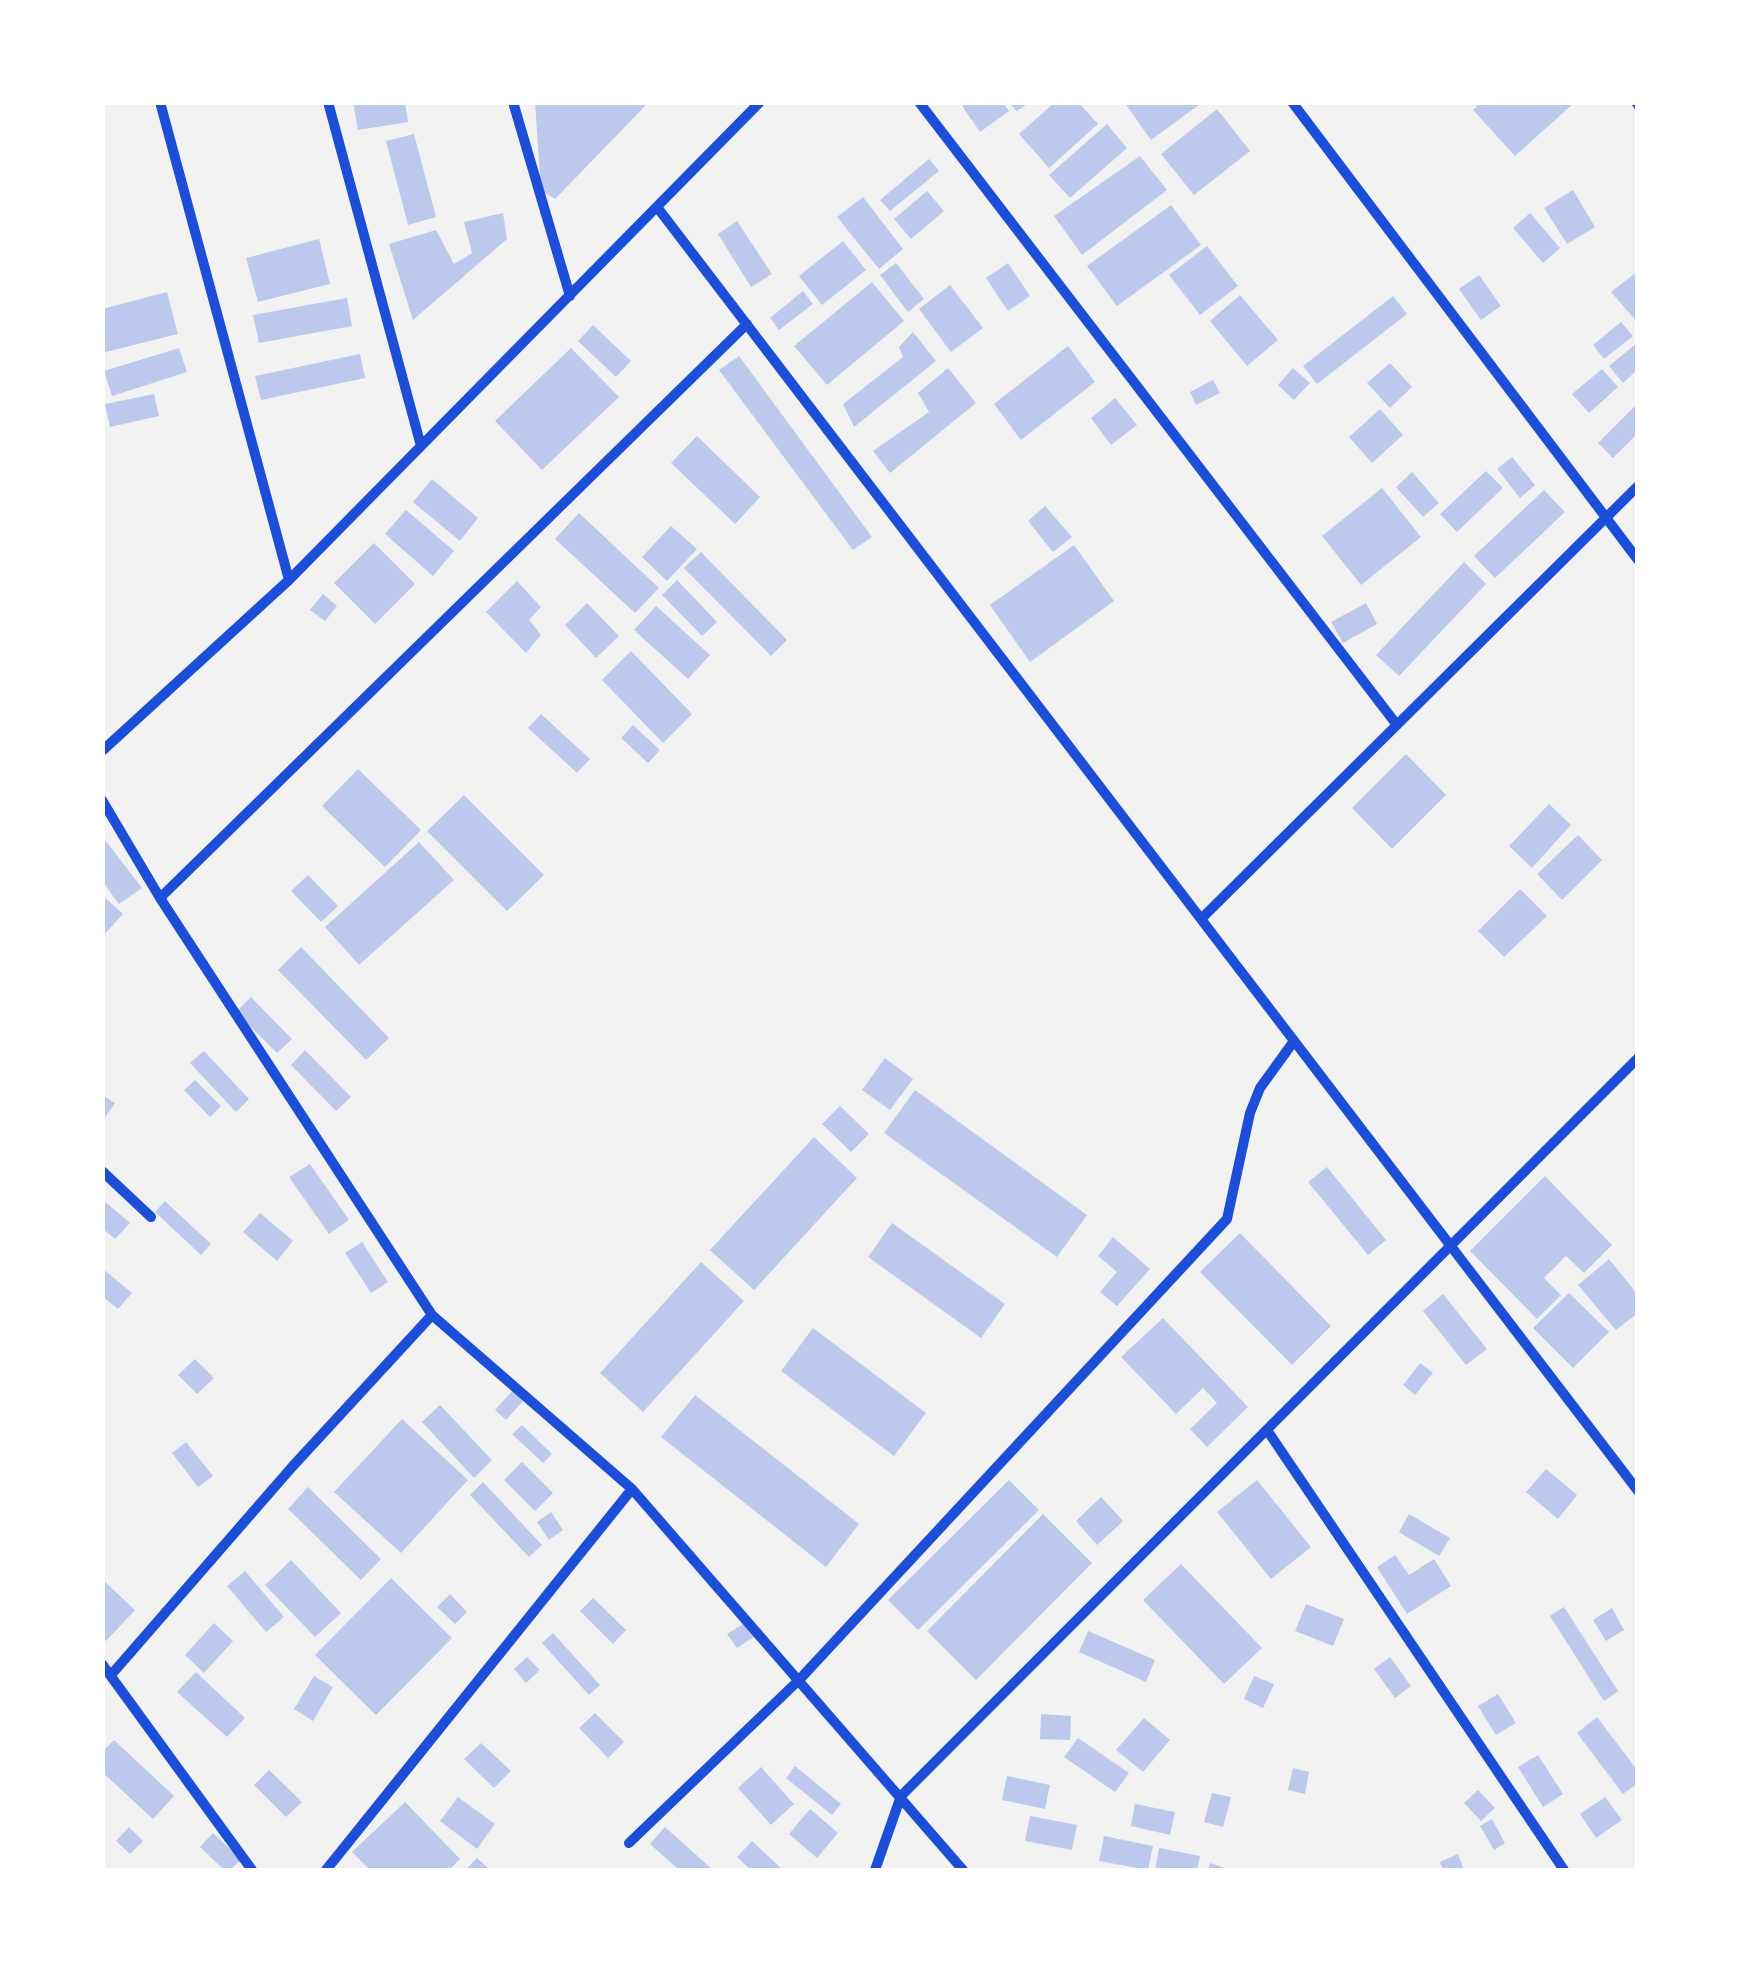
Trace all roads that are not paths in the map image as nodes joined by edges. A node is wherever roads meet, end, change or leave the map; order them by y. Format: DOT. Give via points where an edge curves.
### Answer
graph roads {
  1 [pos="160,102"];
  2 [pos="328,102"];
  3 [pos="513,102"];
  4 [pos="760,102"];
  5 [pos="920,102"];
  6 [pos="1292,102"];
  7 [pos="657,207"];
  8 [pos="570,296"];
  9 [pos="747,324"];
  10 [pos="422,446"];
  11 [pos="1638,486"];
  12 [pos="1606,518"];
  13 [pos="1638,560"];
  14 [pos="288,580"];
  15 [pos="1396,726"];
  16 [pos="102,751"];
  17 [pos="102,800"];
  18 [pos="160,898"];
  19 [pos="1201,920"];
  20 [pos="1294,1041"];
  21 [pos="1633,1062"];
  22 [pos="1638,1078"];
  23 [pos="102,1171"];
  24 [pos="151,1217"];
  25 [pos="1450,1246"];
  26 [pos="432,1315"];
  27 [pos="1266,1430"];
  28 [pos="632,1489"];
  29 [pos="1638,1491"];
  30 [pos="102,1664"];
  31 [pos="111,1675"];
  32 [pos="799,1680"];
  33 [pos="901,1796"];
  34 [pos="629,1843"];
  35 [pos="252,1870"];
  36 [pos="326,1870"];
  37 [pos="874,1870"];
  38 [pos="963,1870"];
  39 [pos="1564,1870"];
  1 -- 14 [label="street"];
  2 -- 10 [label="street"];
  3 -- 8 [label="street"];
  4 -- 7 [label="street"];
  5 -- 15 [label="street"];
  6 -- 12 [label="street"];
  7 -- 8 [label="street"];
  7 -- 9 [label="street"];
  8 -- 10 [label="street"];
  9 -- 18 [label="street"];
  9 -- 19 [label="street"];
  10 -- 14 [label="street"];
  11 -- 12 [label="street"];
  12 -- 13 [label="street"];
  12 -- 15 [label="street"];
  14 -- 16 [label="street"];
  15 -- 19 [label="street"];
  17 -- 18 [label="street"];
  18 -- 26 [label="street"];
  19 -- 20 [label="street"];
  20 -- 25 [label="street"];
  20 -- 32 [label="street" via="1250,1113 1228,1219"];
  21 -- 22 [label="street"];
  21 -- 25 [label="street"];
  23 -- 24 [label="street"];
  25 -- 27 [label="street"];
  25 -- 29 [label="street"];
  26 -- 28 [label="street"];
  26 -- 31 [label="street"];
  27 -- 33 [label="street"];
  27 -- 39 [label="street"];
  28 -- 32 [label="street"];
  28 -- 36 [label="street"];
  30 -- 31 [label="street"];
  31 -- 35 [label="street"];
  32 -- 33 [label="street"];
  32 -- 34 [label="street"];
  33 -- 37 [label="street"];
  33 -- 38 [label="street"];
}
